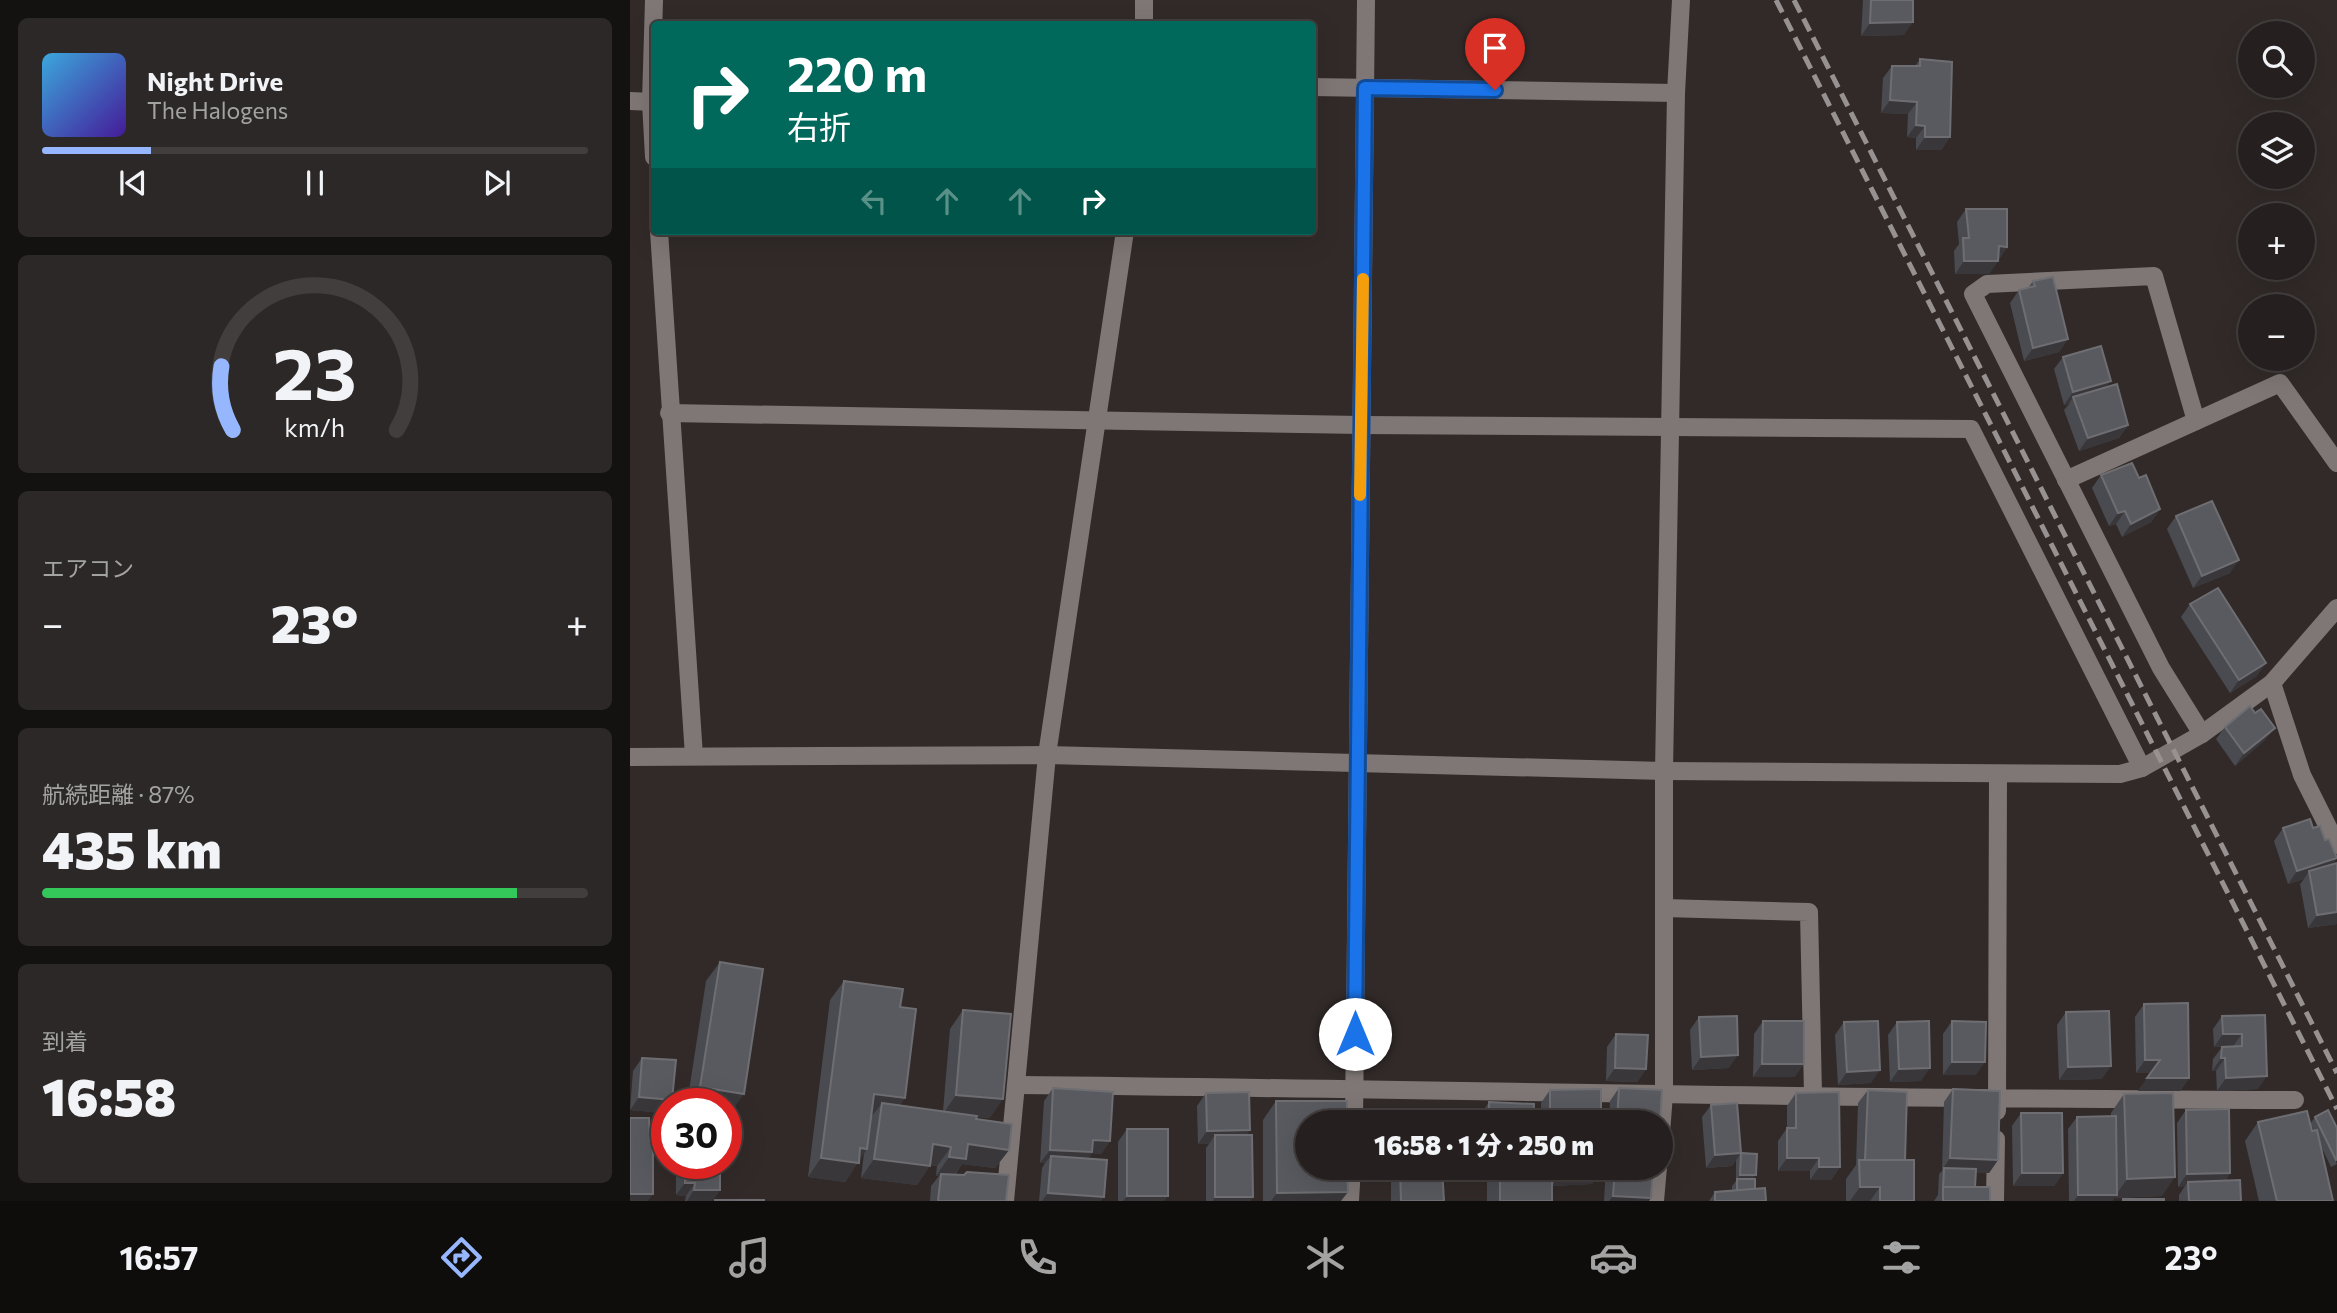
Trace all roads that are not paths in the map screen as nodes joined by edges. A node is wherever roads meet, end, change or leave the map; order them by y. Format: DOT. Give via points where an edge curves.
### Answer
graph roads {
  1 [pos="653,0"];
  2 [pos="1144,0"];
  3 [pos="1366,0"];
  4 [pos="1681,0"];
  5 [pos="653,21"];
  6 [pos="1144,21"];
  7 [pos="1316,87"];
  8 [pos="1365,88"];
  9 [pos="1676,93"];
  10 [pos="630,101"];
  11 [pos="651,102"];
  12 [pos="659,235"];
  13 [pos="1124,235"];
  14 [pos="669,413"];
  15 [pos="1099,420"];
  16 [pos="2196,421"];
  17 [pos="1362,425"];
  18 [pos="1671,428"];
  19 [pos="2337,463"];
  20 [pos="2066,480"];
  21 [pos="2337,608"];
  22 [pos="2272,682"];
  23 [pos="2202,734"];
  24 [pos="1047,755"];
  25 [pos="694,756"];
  26 [pos="630,757"];
  27 [pos="1356,764"];
  28 [pos="2142,768"];
  29 [pos="1664,771"];
  30 [pos="1998,775"];
  31 [pos="2337,845"];
  32 [pos="1664,908"];
  33 [pos="1018,1084"];
  34 [pos="1355,1088"];
  35 [pos="1664,1094"];
  36 [pos="1813,1094"];
  37 [pos="1997,1100"];
  38 [pos="2295,1100"];
  39 [pos="1354,1110"];
  40 [pos="1663,1110"];
  41 [pos="1351,1180"];
  42 [pos="1657,1180"];
  43 [pos="1005,1201"];
  44 [pos="1350,1201"];
  45 [pos="1655,1201"];
  46 [pos="1995,1201"];
  1 -- 5 [label="street"];
  2 -- 6 [label="street"];
  3 -- 8 [label="street"];
  4 -- 9 [label="street"];
  7 -- 8 [label="street"];
  8 -- 9 [label="street"];
  8 -- 17 [label="street"];
  9 -- 18 [label="street"];
  10 -- 11 [label="street"];
  12 -- 14 [label="street"];
  13 -- 15 [label="street"];
  14 -- 15 [label="street"];
  14 -- 25 [label="street"];
  15 -- 17 [label="street"];
  15 -- 24 [label="street"];
  16 -- 19 [label="street" via="2280,383"];
  16 -- 20 [label="street"];
  16 -- 20 [label="street" via="2154,276 1987,284 1973,294"];
  17 -- 18 [label="street"];
  17 -- 27 [label="street"];
  18 -- 28 [label="street" via="1971,429"];
  18 -- 29 [label="street"];
  20 -- 23 [label="street" via="2161,668"];
  21 -- 22 [label="street"];
  22 -- 23 [label="street"];
  22 -- 31 [label="street" via="2302,775"];
  23 -- 28 [label="street"];
  24 -- 25 [label="street"];
  24 -- 27 [label="street"];
  24 -- 33 [label="street"];
  25 -- 26 [label="street"];
  27 -- 29 [label="street"];
  27 -- 34 [label="street"];
  28 -- 30 [label="street" via="2120,774"];
  29 -- 30 [label="street"];
  29 -- 32 [label="street"];
  30 -- 37 [label="street"];
  32 -- 35 [label="street"];
  32 -- 36 [label="street" via="1809,912"];
  33 -- 34 [label="street"];
  33 -- 43 [label="street"];
  34 -- 35 [label="street"];
  34 -- 39 [label="street"];
  35 -- 36 [label="street"];
  35 -- 40 [label="street"];
  36 -- 37 [label="street"];
  37 -- 38 [label="street"];
  37 -- 46 [label="street"];
  41 -- 44 [label="street"];
  42 -- 45 [label="street"];
}
